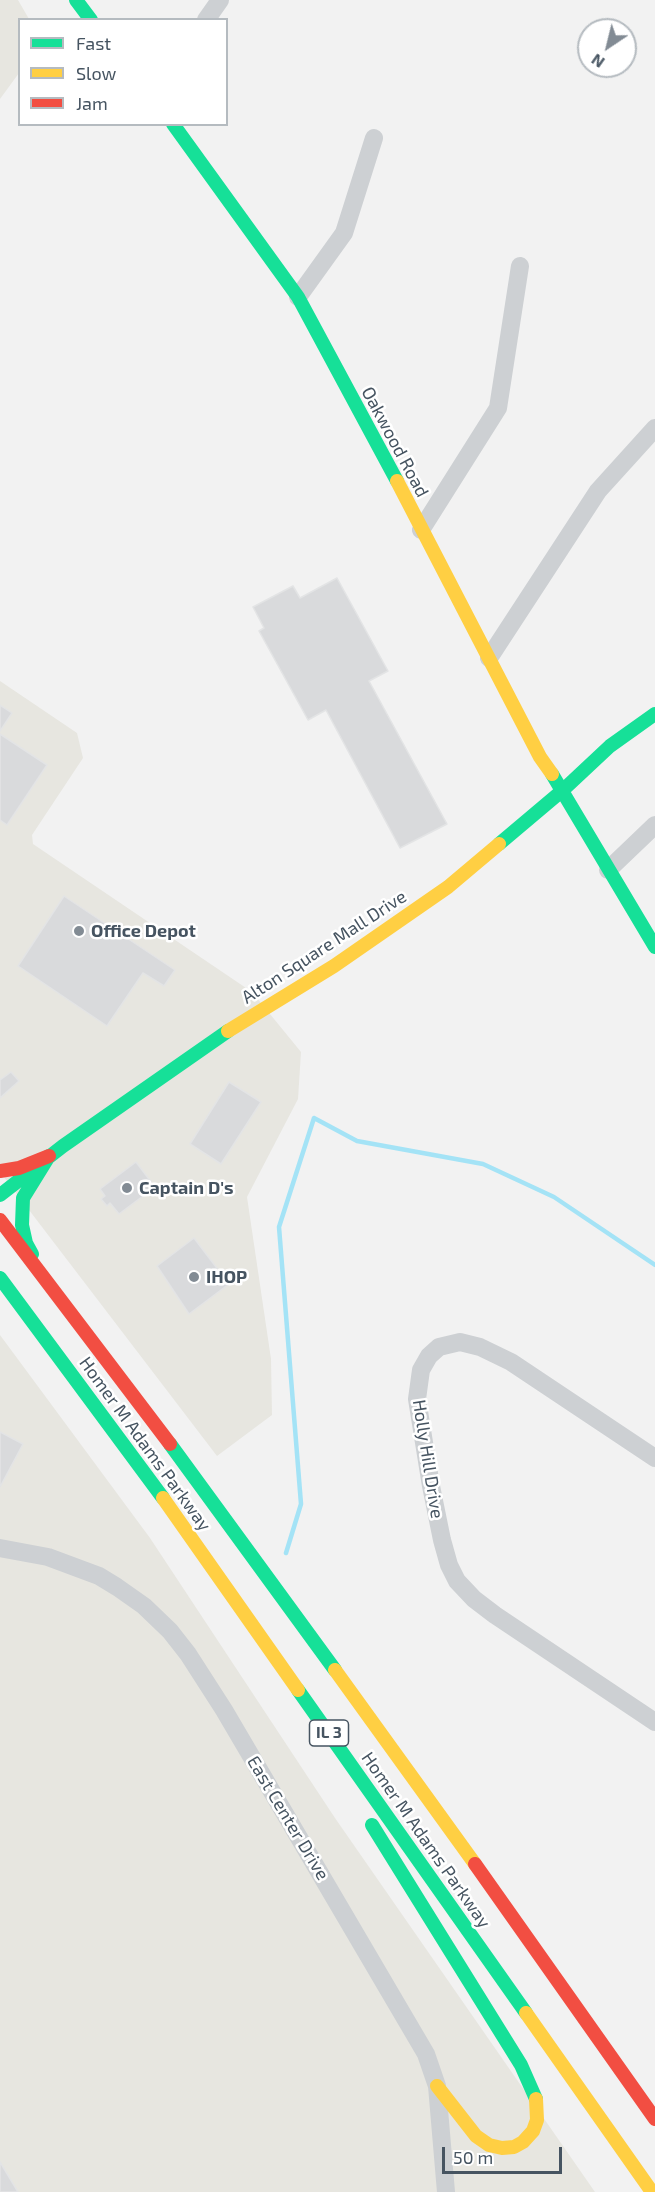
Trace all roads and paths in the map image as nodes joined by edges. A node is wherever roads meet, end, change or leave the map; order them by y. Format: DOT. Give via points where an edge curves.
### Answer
graph roads {
  1 [pos="76,0"];
  2 [pos="220,0"];
  3 [pos="90,18"];
  4 [pos="207,18"];
  5 [pos="174,126"];
  6 [pos="374,138"];
  7 [pos="520,266"];
  8 [pos="298,297"];
  9 [pos="655,428"];
  10 [pos="421,530"];
  11 [pos="489,658"];
  12 [pos="655,714"];
  13 [pos="563,790"];
  14 [pos="655,825"];
  15 [pos="608,870"];
  16 [pos="655,947"];
  17 [pos="49,1156"];
  18 [pos="0,1171"];
  19 [pos="0,1195"];
  20 [pos="0,1220"];
  21 [pos="0,1278"];
  22 [pos="49,1284"];
  23 [pos="0,1290"];
  24 [pos="22,1307"];
  25 [pos="655,1458"];
  26 [pos="140,1465"];
  27 [pos="0,1548"];
  28 [pos="655,1722"];
  29 [pos="338,1771"];
  30 [pos="364,1812"];
  31 [pos="437,2086"];
  32 [pos="655,2119"];
  33 [pos="446,2192"];
  34 [pos="652,2192"];
  1 -- 3 [label="main road"];
  2 -- 4 [label="street"];
  5 -- 8 [label="main road, Oakwood Road"];
  6 -- 8 [label="street" via="344,233"];
  7 -- 10 [label="street" via="498,408"];
  8 -- 10 [label="main road, Oakwood Road"];
  9 -- 11 [label="street" via="598,491"];
  10 -- 11 [label="main road, Oakwood Road"];
  11 -- 13 [label="main road, Oakwood Road" via="540,757"];
  12 -- 13 [label="main road, Alton Square Mall Drive" via="610,746"];
  13 -- 15 [label="main road, Oakwood Road"];
  13 -- 17 [label="main road, Alton Square Mall Drive" via="448,887 334,966 218,1037"];
  14 -- 15 [label="street"];
  15 -- 16 [label="main road, Oakwood Road"];
  17 -- 18 [label="main road"];
  17 -- 19 [label="main road, Alton Square Mall Drive"];
  17 -- 22 [label="main road" via="23,1198 22,1225 26,1243"];
  20 -- 22 [label="main road, Homer M Adams Parkway / IL 3"];
  21 -- 24 [label="main road, Homer M Adams Parkway / IL 3"];
  22 -- 32 [label="main road, Homer M Adams Parkway / IL 3" via="212,1500"];
  23 -- 24 [label="main road"];
  24 -- 26 [label="main road, Homer M Adams Parkway / IL 3"];
  25 -- 28 [label="street, Holly Hill Drive" via="511,1362 480,1347 460,1342 439,1347 421,1370 417,1400 431,1486 442,1540 457,1581 495,1615"];
  26 -- 29 [label="main road"];
  26 -- 34 [label="main road, Homer M Adams Parkway / IL 3"];
  27 -- 31 [label="street, East Center Drive" via="48,1557 95,1574 144,1606 188,1653 390,1990 426,2054"];
  30 -- 31 [label="main road" via="522,2065 537,2102 533,2131 514,2147 489,2145 476,2136"];
  31 -- 33 [label="street, East Center Drive"];
}
